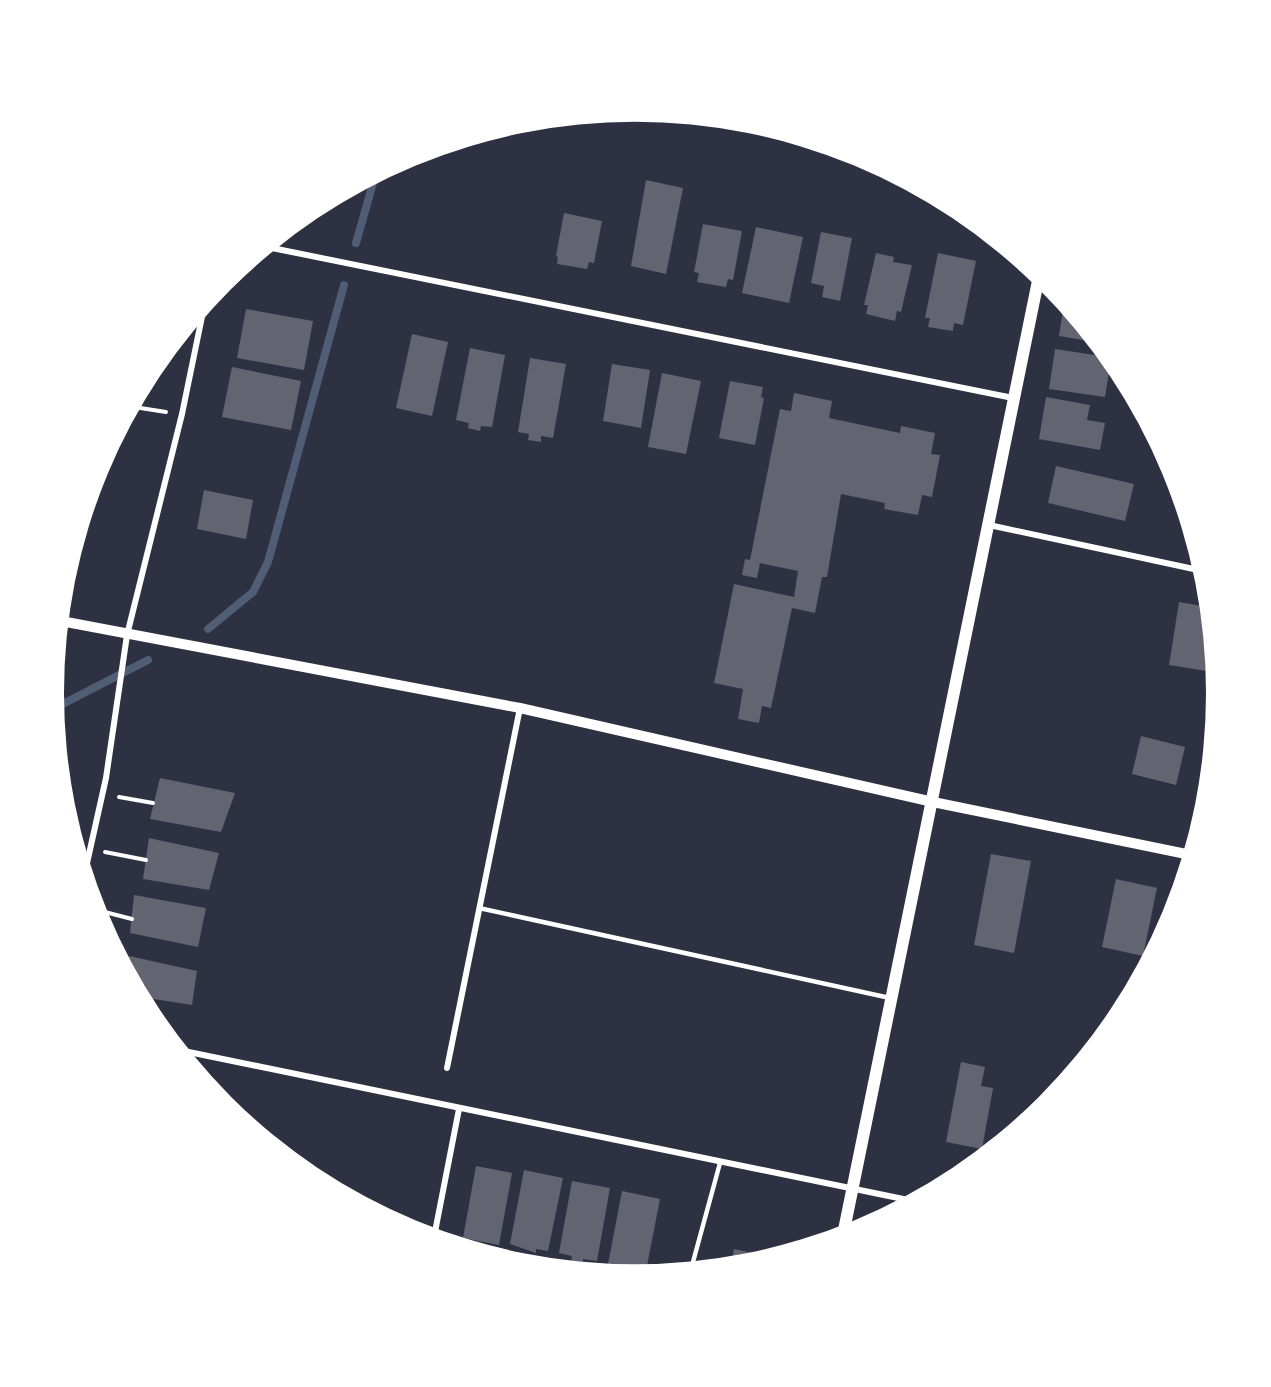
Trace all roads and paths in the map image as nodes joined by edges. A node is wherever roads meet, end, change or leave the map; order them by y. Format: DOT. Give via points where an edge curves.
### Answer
graph roads {
  1 [pos="277,249"];
  2 [pos="1037,288"];
  3 [pos="201,324"];
  4 [pos="1013,398"];
  5 [pos="141,408"];
  6 [pos="182,414"];
  7 [pos="989,525"];
  8 [pos="1193,569"];
  9 [pos="69,623"];
  10 [pos="127,634"];
  11 [pos="520,708"];
  12 [pos="102,794"];
  13 [pos="153,802"];
  14 [pos="933,802"];
  15 [pos="90,850"];
  16 [pos="1183,853"];
  17 [pos="89,856"];
  18 [pos="146,860"];
  19 [pos="480,908"];
  20 [pos="108,913"];
  21 [pos="132,919"];
  22 [pos="893,998"];
  23 [pos="192,1053"];
  24 [pos="447,1068"];
  25 [pos="459,1109"];
  26 [pos="720,1163"];
  27 [pos="852,1191"];
  28 [pos="900,1200"];
  29 [pos="845,1224"];
  30 [pos="436,1228"];
  31 [pos="693,1261"];
  1 -- 4 [label="street"];
  2 -- 4 [label="main road"];
  3 -- 6 [label="street"];
  4 -- 7 [label="main road"];
  5 -- 6 [label="path"];
  6 -- 10 [label="street"];
  7 -- 8 [label="street"];
  7 -- 14 [label="main road"];
  9 -- 10 [label="street"];
  10 -- 11 [label="street"];
  10 -- 12 [label="street"];
  11 -- 14 [label="street"];
  11 -- 19 [label="street"];
  12 -- 13 [label="path"];
  12 -- 15 [label="street"];
  14 -- 16 [label="street"];
  14 -- 22 [label="main road"];
  15 -- 17 [label="street"];
  15 -- 18 [label="path"];
  19 -- 22 [label="lane"];
  19 -- 24 [label="street"];
  20 -- 21 [label="path"];
  22 -- 27 [label="main road"];
  23 -- 25 [label="street"];
  25 -- 26 [label="street"];
  25 -- 30 [label="street"];
  26 -- 27 [label="street"];
  26 -- 31 [label="lane"];
  27 -- 28 [label="street"];
  27 -- 29 [label="main road"];
}
